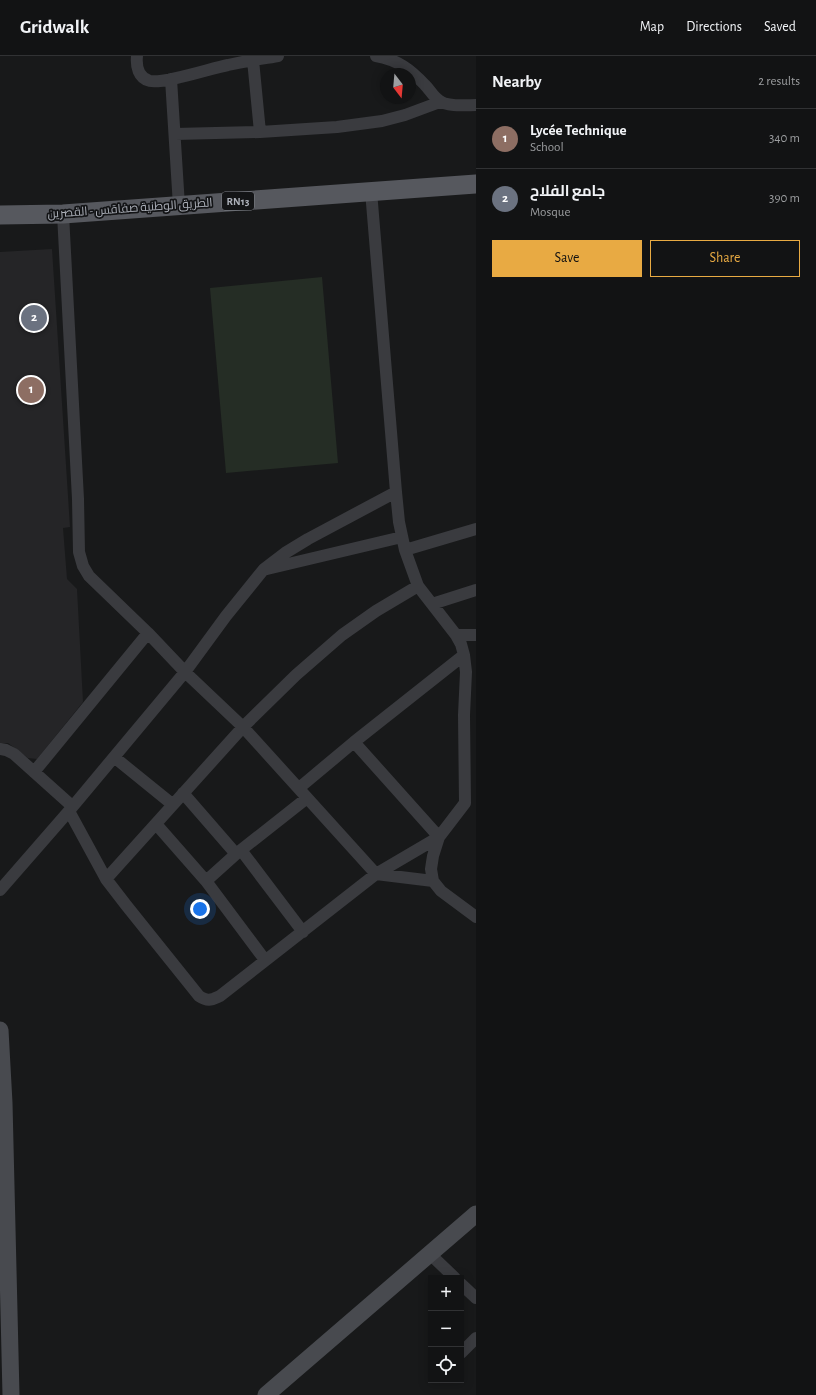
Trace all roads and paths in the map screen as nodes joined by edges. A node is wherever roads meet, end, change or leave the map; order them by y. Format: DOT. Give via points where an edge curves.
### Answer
graph roads {
  1 [pos="137,56"];
  2 [pos="278,56"];
  3 [pos="376,56"];
  4 [pos="253,60"];
  5 [pos="171,79"];
  6 [pos="440,102"];
  7 [pos="476,105"];
  8 [pos="260,132"];
  9 [pos="175,134"];
  10 [pos="476,184"];
  11 [pos="371,191"];
  12 [pos="179,206"];
  13 [pos="62,214"];
  14 [pos="0,215"];
  15 [pos="396,492"];
  16 [pos="476,529"];
  17 [pos="402,537"];
  18 [pos="405,550"];
  19 [pos="264,569"];
  20 [pos="418,586"];
  21 [pos="476,590"];
  22 [pos="432,604"];
  23 [pos="148,633"];
  24 [pos="456,635"];
  25 [pos="476,635"];
  26 [pos="464,655"];
  27 [pos="185,672"];
  28 [pos="470,715"];
  29 [pos="243,726"];
  30 [pos="354,742"];
  31 [pos="0,749"];
  32 [pos="114,757"];
  33 [pos="34,772"];
  34 [pos="299,788"];
  35 [pos="183,792"];
  36 [pos="476,796"];
  37 [pos="307,798"];
  38 [pos="466,803"];
  39 [pos="172,804"];
  40 [pos="70,809"];
  41 [pos="156,824"];
  42 [pos="439,837"];
  43 [pos="238,852"];
  44 [pos="376,874"];
  45 [pos="106,879"];
  46 [pos="206,881"];
  47 [pos="433,881"];
  48 [pos="0,890"];
  49 [pos="476,916"];
  50 [pos="302,932"];
  51 [pos="265,960"];
  52 [pos="0,1030"];
  53 [pos="476,1214"];
  54 [pos="430,1254"];
  55 [pos="452,1275"];
  56 [pos="464,1287"];
  57 [pos="476,1298"];
  58 [pos="476,1338"];
  59 [pos="464,1350"];
  60 [pos="11,1395"];
  61 [pos="266,1395"];
  1 -- 5 [label="street" via="141,76 151,81"];
  2 -- 4 [label="street"];
  3 -- 6 [label="street" via="390,59 408,68"];
  4 -- 5 [label="street"];
  4 -- 8 [label="street"];
  5 -- 9 [label="street"];
  6 -- 7 [label="street"];
  6 -- 8 [label="street" via="382,121"];
  8 -- 9 [label="street"];
  9 -- 12 [label="street"];
  10 -- 11 [label="main road, الطريق الوطنية صفاقس - القصرين / RN13"];
  11 -- 12 [label="main road, الطريق الوطنية صفاقس - القصرين / RN13"];
  11 -- 15 [label="street"];
  12 -- 13 [label="main road, الطريق الوطنية صفاقس - القصرين / RN13"];
  13 -- 14 [label="main road, الطريق الوطنية صفاقس - القصرين / RN13"];
  13 -- 23 [label="street" via="79,552 89,576"];
  15 -- 17 [label="street"];
  15 -- 19 [label="street" via="308,538"];
  16 -- 18 [label="street"];
  17 -- 18 [label="street"];
  17 -- 19 [label="street"];
  18 -- 20 [label="street"];
  19 -- 27 [label="street"];
  20 -- 22 [label="street"];
  20 -- 29 [label="street" via="342,635"];
  21 -- 22 [label="street"];
  22 -- 24 [label="street"];
  23 -- 27 [label="street"];
  23 -- 33 [label="street"];
  24 -- 25 [label="street"];
  24 -- 26 [label="street"];
  26 -- 28 [label="street"];
  26 -- 30 [label="street"];
  27 -- 29 [label="street"];
  27 -- 32 [label="street"];
  28 -- 38 [label="street"];
  29 -- 34 [label="street"];
  29 -- 35 [label="street"];
  30 -- 34 [label="street"];
  30 -- 42 [label="street"];
  31 -- 33 [label="street" via="14,754"];
  32 -- 39 [label="street"];
  32 -- 40 [label="street"];
  33 -- 40 [label="street"];
  34 -- 37 [label="street"];
  35 -- 39 [label="street"];
  35 -- 43 [label="street"];
  36 -- 38 [label="street"];
  37 -- 43 [label="street"];
  37 -- 44 [label="street"];
  38 -- 42 [label="street"];
  39 -- 41 [label="street"];
  40 -- 45 [label="street"];
  40 -- 48 [label="street"];
  41 -- 45 [label="street"];
  41 -- 46 [label="street"];
  42 -- 44 [label="street"];
  42 -- 47 [label="street" via="431,869"];
  43 -- 46 [label="street"];
  43 -- 50 [label="street"];
  44 -- 47 [label="street"];
  44 -- 50 [label="street"];
  45 -- 51 [label="street" via="199,996 205,1000 220,996"];
  46 -- 51 [label="street"];
  47 -- 49 [label="street" via="442,891"];
  50 -- 51 [label="street"];
  52 -- 60 [label="street"];
  53 -- 54 [label="street"];
  54 -- 55 [label="street"];
  54 -- 61 [label="street"];
  56 -- 57 [label="street"];
  58 -- 59 [label="street"];
}
